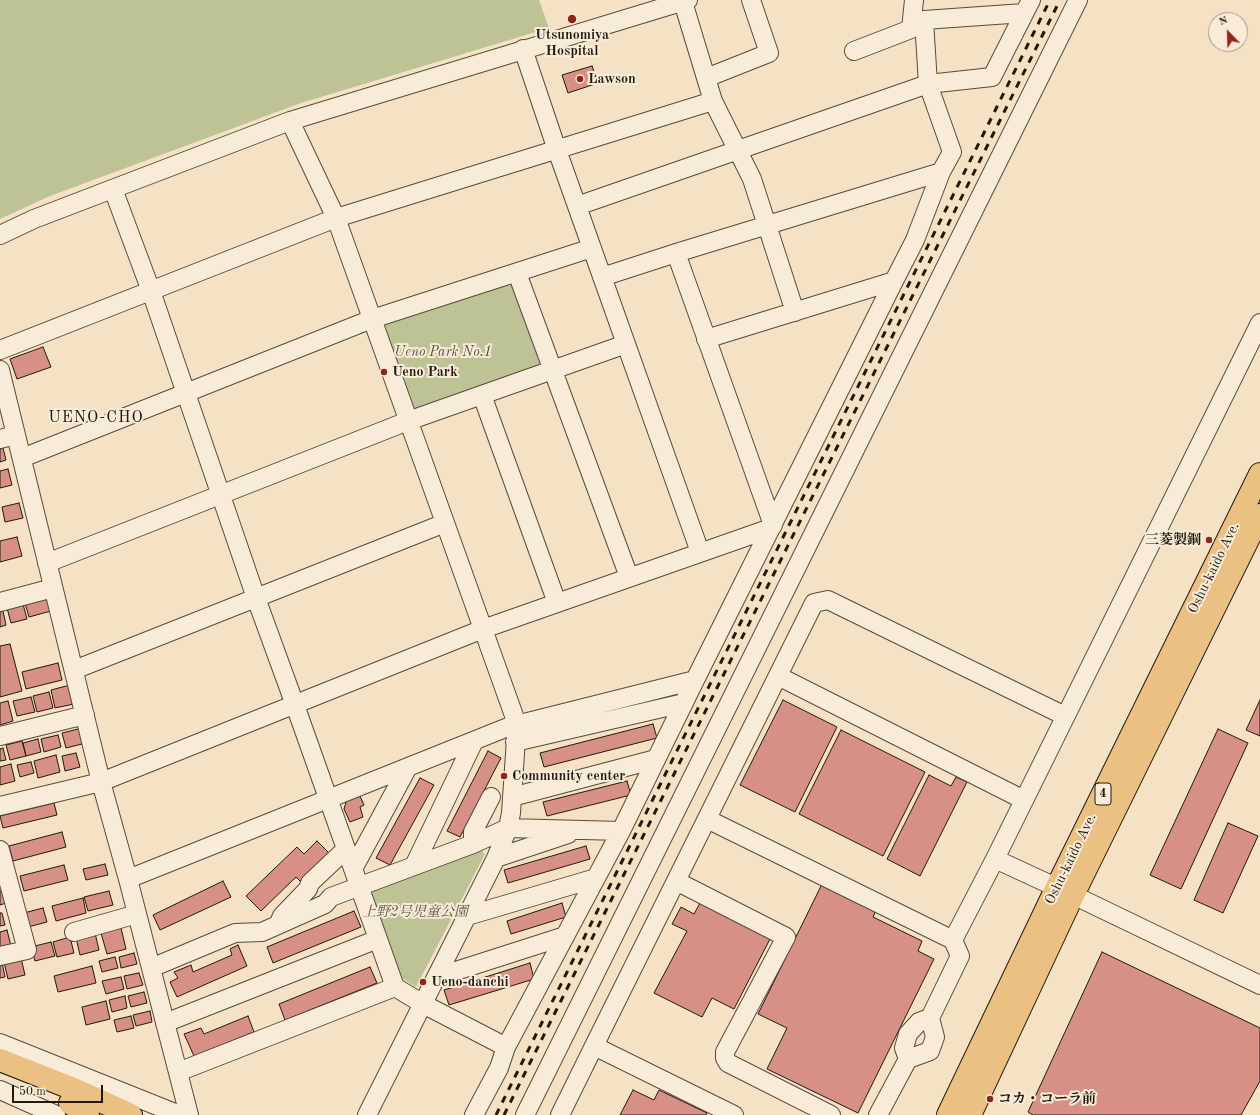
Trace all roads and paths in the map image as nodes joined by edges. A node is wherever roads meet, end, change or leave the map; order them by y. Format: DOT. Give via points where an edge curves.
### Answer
graph roads {
  1 [pos="751,0"];
  2 [pos="914,0"];
  3 [pos="1078,0"];
  4 [pos="686,1"];
  5 [pos="1028,7"];
  6 [pos="523,49"];
  7 [pos="854,51"];
  8 [pos="706,78"];
  9 [pos="928,84"];
  10 [pos="713,101"];
  11 [pos="290,121"];
  12 [pos="557,150"];
  13 [pos="738,150"];
  14 [pos="941,172"];
  15 [pos="113,189"];
  16 [pos="577,206"];
  17 [pos="336,218"];
  18 [pos="767,226"];
  19 [pos="0,235"];
  20 [pos="592,248"];
  21 [pos="676,253"];
  22 [pos="517,273"];
  23 [pos="602,277"];
  24 [pos="894,281"];
  25 [pos="151,291"];
  26 [pos="795,312"];
  27 [pos="372,319"];
  28 [pos="1260,323"];
  29 [pos="706,339"];
  30 [pos="626,344"];
  31 [pos="0,350"];
  32 [pos="553,370"];
  33 [pos="1,375"];
  34 [pos="185,392"];
  35 [pos="482,395"];
  36 [pos="408,421"];
  37 [pos="8,437"];
  38 [pos="22,458"];
  39 [pos="1260,474"];
  40 [pos="220,494"];
  41 [pos="1260,515"];
  42 [pos="445,523"];
  43 [pos="773,525"];
  44 [pos="700,552"];
  45 [pos="47,563"];
  46 [pos="629,578"];
  47 [pos="54,588"];
  48 [pos="256,598"];
  49 [pos="0,602"];
  50 [pos="557,603"];
  51 [pos="483,629"];
  52 [pos="74,670"];
  53 [pos="778,676"];
  54 [pos="695,680"];
  55 [pos="684,703"];
  56 [pos="295,705"];
  57 [pos="85,715"];
  58 [pos="1065,716"];
  59 [pos="516,733"];
  60 [pos="0,736"];
  61 [pos="474,740"];
  62 [pos="656,759"];
  63 [pos="408,767"];
  64 [pos="101,782"];
  65 [pos="491,797"];
  66 [pos="512,797"];
  67 [pos="328,799"];
  68 [pos="1024,800"];
  69 [pos="0,806"];
  70 [pos="707,819"];
  71 [pos="508,828"];
  72 [pos="580,830"];
  73 [pos="621,831"];
  74 [pos="473,844"];
  75 [pos="346,849"];
  76 [pos="0,850"];
  77 [pos="496,858"];
  78 [pos="995,859"];
  79 [pos="414,866"];
  80 [pos="353,869"];
  81 [pos="596,878"];
  82 [pos="128,879"];
  83 [pos="676,881"];
  84 [pos="359,887"];
  85 [pos="1065,891"];
  86 [pos="137,914"];
  87 [pos="467,916"];
  88 [pos="279,924"];
  89 [pos="74,932"];
  90 [pos="565,936"];
  91 [pos="378,939"];
  92 [pos="953,940"];
  93 [pos="0,956"];
  94 [pos="151,968"];
  95 [pos="437,977"];
  96 [pos="1260,985"];
  97 [pos="395,987"];
  98 [pos="423,1004"];
  99 [pos="930,1018"];
  100 [pos="165,1023"];
  101 [pos="0,1043"];
  102 [pos="594,1046"];
  103 [pos="506,1047"];
  104 [pos="908,1059"];
  105 [pos="0,1060"];
  106 [pos="178,1072"];
  107 [pos="0,1074"];
  108 [pos="0,1090"];
  109 [pos="63,1109"];
  110 [pos="88,1115"];
  111 [pos="95,1115"];
  112 [pos="131,1115"];
  113 [pos="180,1115"];
  114 [pos="189,1115"];
  115 [pos="367,1115"];
  116 [pos="474,1115"];
  117 [pos="525,1115"];
  118 [pos="560,1115"];
  119 [pos="734,1115"];
  120 [pos="831,1115"];
  121 [pos="878,1115"];
  122 [pos="948,1115"];
  123 [pos="970,1115"];
  1 -- 8 [label="street" via="769,53"];
  2 -- 7 [label="street" via="911,29"];
  3 -- 117 [label="street"];
  4 -- 6 [label="street"];
  4 -- 8 [label="street"];
  5 -- 9 [label="street" via="992,77"];
  5 -- 9 [label="street" via="924,20"];
  6 -- 11 [label="street"];
  6 -- 12 [label="street"];
  8 -- 10 [label="street"];
  9 -- 13 [label="street"];
  9 -- 14 [label="street" via="952,152"];
  10 -- 12 [label="street"];
  10 -- 13 [label="street"];
  11 -- 15 [label="street"];
  11 -- 17 [label="street"];
  12 -- 16 [label="street"];
  12 -- 17 [label="street"];
  13 -- 16 [label="street"];
  13 -- 18 [label="street" via="752,179"];
  14 -- 18 [label="street"];
  14 -- 24 [label="street" via="915,240"];
  15 -- 19 [label="street"];
  15 -- 25 [label="street"];
  16 -- 20 [label="street"];
  17 -- 25 [label="street"];
  17 -- 27 [label="street"];
  18 -- 21 [label="street"];
  18 -- 26 [label="street"];
  20 -- 22 [label="street"];
  20 -- 23 [label="street"];
  21 -- 23 [label="street"];
  21 -- 29 [label="street"];
  22 -- 27 [label="street"];
  22 -- 32 [label="street"];
  23 -- 30 [label="street"];
  24 -- 26 [label="street"];
  24 -- 43 [label="street"];
  25 -- 31 [label="street"];
  25 -- 34 [label="street"];
  26 -- 29 [label="street"];
  27 -- 34 [label="street"];
  27 -- 36 [label="street"];
  28 -- 58 [label="street"];
  29 -- 43 [label="street"];
  30 -- 32 [label="street"];
  30 -- 44 [label="street"];
  32 -- 35 [label="street"];
  32 -- 46 [label="street"];
  33 -- 37 [label="street"];
  34 -- 38 [label="street"];
  34 -- 40 [label="street"];
  35 -- 36 [label="street"];
  35 -- 50 [label="street"];
  36 -- 40 [label="street"];
  36 -- 42 [label="street"];
  37 -- 38 [label="street"];
  38 -- 45 [label="street"];
  39 -- 85 [label="highway, Oshu-kaido Ave. / 4"];
  40 -- 45 [label="street"];
  40 -- 48 [label="street"];
  41 -- 85 [label="highway, Oshu-kaido Ave. / 4"];
  42 -- 48 [label="street"];
  42 -- 51 [label="street"];
  43 -- 44 [label="street" via="771,528"];
  43 -- 54 [label="street"];
  44 -- 46 [label="street"];
  45 -- 47 [label="street"];
  46 -- 50 [label="street"];
  47 -- 49 [label="street"];
  47 -- 52 [label="street"];
  48 -- 52 [label="street"];
  48 -- 56 [label="street"];
  50 -- 51 [label="street"];
  51 -- 56 [label="street"];
  51 -- 59 [label="street"];
  52 -- 57 [label="street"];
  53 -- 58 [label="street" via="814,603 828,600"];
  53 -- 68 [label="street"];
  53 -- 70 [label="street"];
  54 -- 55 [label="street"];
  54 -- 59 [label="street"];
  55 -- 59 [label="street"];
  55 -- 62 [label="street"];
  56 -- 64 [label="street"];
  56 -- 67 [label="street"];
  57 -- 60 [label="street"];
  57 -- 64 [label="street"];
  58 -- 68 [label="street"];
  59 -- 61 [label="street"];
  59 -- 66 [label="street"];
  61 -- 63 [label="street"];
  61 -- 79 [label="street"];
  62 -- 66 [label="street"];
  62 -- 73 [label="street"];
  63 -- 67 [label="street"];
  63 -- 80 [label="street"];
  64 -- 69 [label="street"];
  64 -- 82 [label="street"];
  65 -- 74 [label="street" via="473,832"];
  66 -- 71 [label="street"];
  67 -- 75 [label="street"];
  67 -- 82 [label="street"];
  68 -- 78 [label="street"];
  70 -- 83 [label="street"];
  70 -- 92 [label="street"];
  71 -- 72 [label="street"];
  71 -- 74 [label="street"];
  71 -- 77 [label="street"];
  72 -- 73 [label="street"];
  72 -- 77 [label="street"];
  73 -- 81 [label="street"];
  74 -- 79 [label="street"];
  75 -- 80 [label="street"];
  75 -- 88 [label="street" via="310,883 308,890 282,916"];
  76 -- 93 [label="street" via="27,950"];
  77 -- 87 [label="street"];
  78 -- 85 [label="street"];
  78 -- 92 [label="street"];
  79 -- 84 [label="street"];
  80 -- 84 [label="street"];
  81 -- 87 [label="street"];
  81 -- 90 [label="street"];
  82 -- 86 [label="street"];
  83 -- 102 [label="street"];
  83 -- 120 [label="street" via="786,937 725,1052 725,1058 728,1064"];
  84 -- 88 [label="street" via="331,896 325,904"];
  84 -- 91 [label="street"];
  85 -- 96 [label="street"];
  85 -- 122 [label="highway, Oshu-kaido Ave. / 4"];
  85 -- 123 [label="highway, Oshu-kaido Ave. / 4"];
  86 -- 89 [label="street"];
  86 -- 94 [label="street"];
  87 -- 95 [label="street"];
  88 -- 94 [label="street" via="262,932 235,933"];
  90 -- 95 [label="street"];
  90 -- 103 [label="street"];
  91 -- 97 [label="street"];
  91 -- 100 [label="street"];
  92 -- 99 [label="street" via="960,956"];
  94 -- 100 [label="street"];
  95 -- 98 [label="street"];
  97 -- 98 [label="street"];
  97 -- 106 [label="street"];
  98 -- 103 [label="street"];
  98 -- 115 [label="street"];
  99 -- 104 [label="street" via="919,1022 908,1034 904,1048"];
  99 -- 104 [label="street" via="935,1037 930,1051"];
  100 -- 106 [label="street"];
  101 -- 113 [label="street"];
  102 -- 118 [label="street"];
  102 -- 119 [label="street"];
  103 -- 116 [label="street" via="499,1068"];
  104 -- 121 [label="street"];
  105 -- 112 [label="highway"];
  106 -- 114 [label="street"];
  107 -- 109 [label="highway"];
  108 -- 109 [label="street"];
  109 -- 110 [label="highway"];
  109 -- 111 [label="highway"];
}
